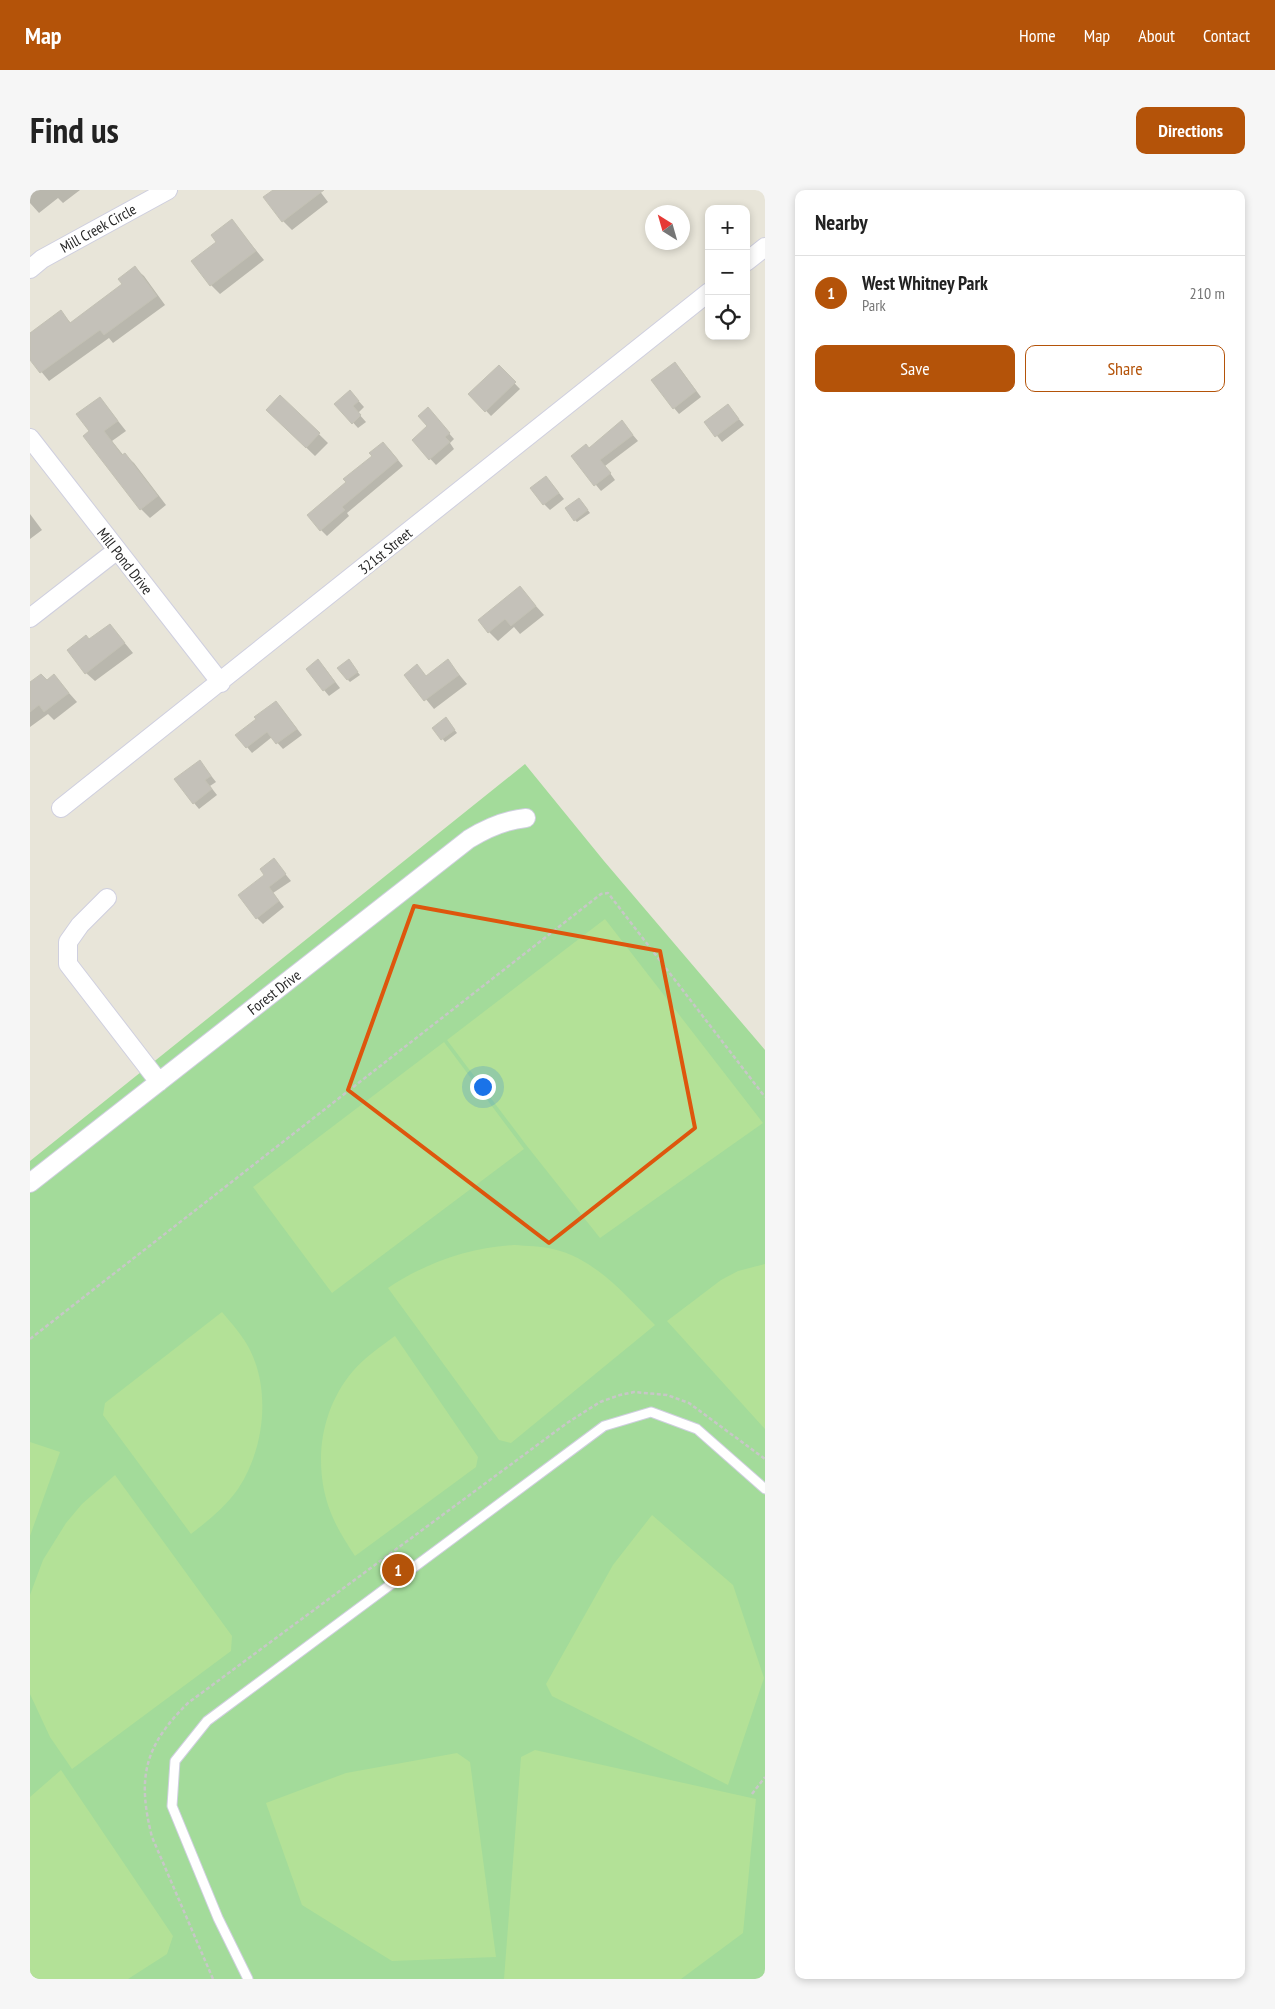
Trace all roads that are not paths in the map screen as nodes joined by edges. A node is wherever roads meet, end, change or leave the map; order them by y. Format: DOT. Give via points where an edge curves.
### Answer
graph roads {
  1 [pos="168,190"];
  2 [pos="765,247"];
  3 [pos="750,259"];
  4 [pos="30,269"];
  5 [pos="705,295"];
  6 [pos="30,438"];
  7 [pos="116,551"];
  8 [pos="30,618"];
  9 [pos="221,683"];
  10 [pos="61,808"];
  11 [pos="526,818"];
  12 [pos="107,898"];
  13 [pos="159,1082"];
  14 [pos="30,1183"];
  15 [pos="765,1489"];
  16 [pos="248,1979"];
  1 -- 4 [label="street, Mill Creek Circle" via="42,259"];
  2 -- 3 [label="street"];
  5 -- 9 [label="street, 321st Street"];
  6 -- 7 [label="street, Mill Pond Drive"];
  7 -- 8 [label="street"];
  7 -- 9 [label="street, Mill Pond Drive"];
  9 -- 10 [label="street, 321st Street"];
  11 -- 13 [label="street, Forest Drive" via="488,827 469,839"];
  12 -- 13 [label="street" via="68,942 68,964"];
  13 -- 14 [label="street, Forest Drive"];
  15 -- 16 [label="lane" via="697,1429 651,1412 604,1426 207,1721 175,1761 172,1806 218,1918"];
}
